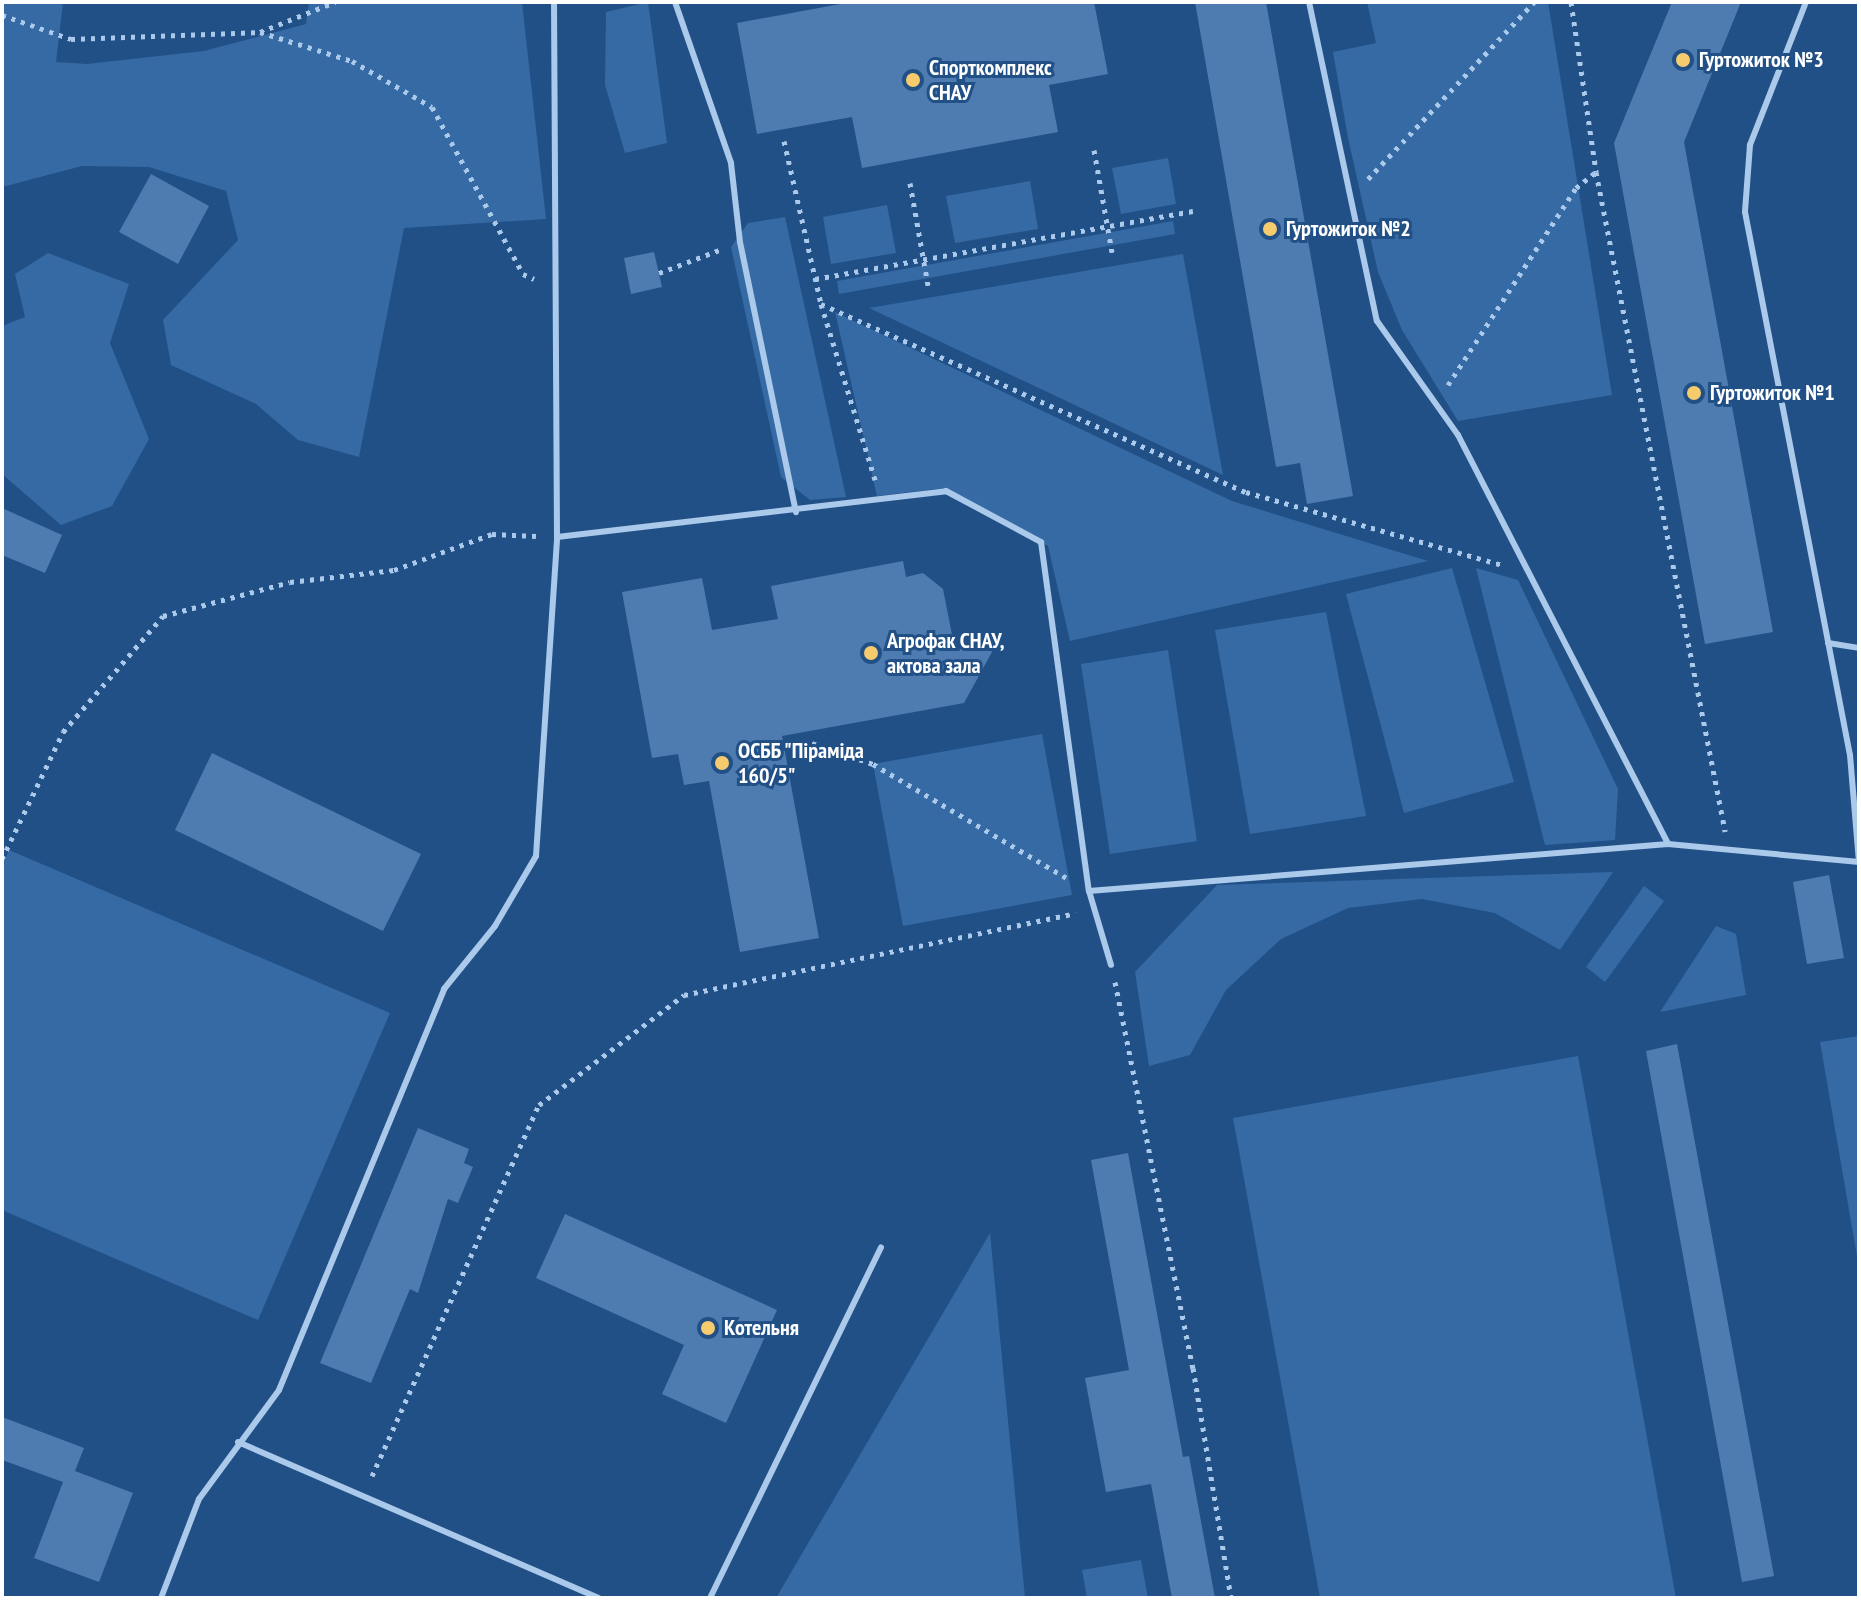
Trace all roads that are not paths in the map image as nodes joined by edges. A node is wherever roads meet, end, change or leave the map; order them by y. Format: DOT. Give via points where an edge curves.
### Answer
graph roads {
  1 [pos="554,2"];
  2 [pos="675,2"];
  3 [pos="1309,2"];
  4 [pos="1806,2"];
  5 [pos="796,512"];
  6 [pos="557,537"];
  7 [pos="1828,643"];
  8 [pos="1859,648"];
  9 [pos="1668,844"];
  10 [pos="1859,862"];
  11 [pos="1089,891"];
  12 [pos="1111,965"];
  13 [pos="881,1247"];
  14 [pos="238,1442"];
  15 [pos="161,1598"];
  16 [pos="599,1598"];
  17 [pos="710,1598"];
  1 -- 6 [label="lane" via="561,294"];
  2 -- 5 [label="lane" via="731,163 740,242"];
  3 -- 9 [label="lane" via="1377,321 1458,435"];
  4 -- 7 [label="lane" via="1750,145 1745,212"];
  5 -- 6 [label="lane"];
  5 -- 11 [label="lane" via="946,491 1041,542"];
  6 -- 14 [label="lane" via="536,856 495,926 444,989 279,1390"];
  7 -- 8 [label="lane"];
  7 -- 10 [label="lane" via="1850,755"];
  9 -- 10 [label="lane"];
  9 -- 11 [label="lane"];
  11 -- 12 [label="lane"];
  13 -- 17 [label="lane"];
  14 -- 15 [label="lane" via="199,1499"];
  14 -- 16 [label="lane"];
}
